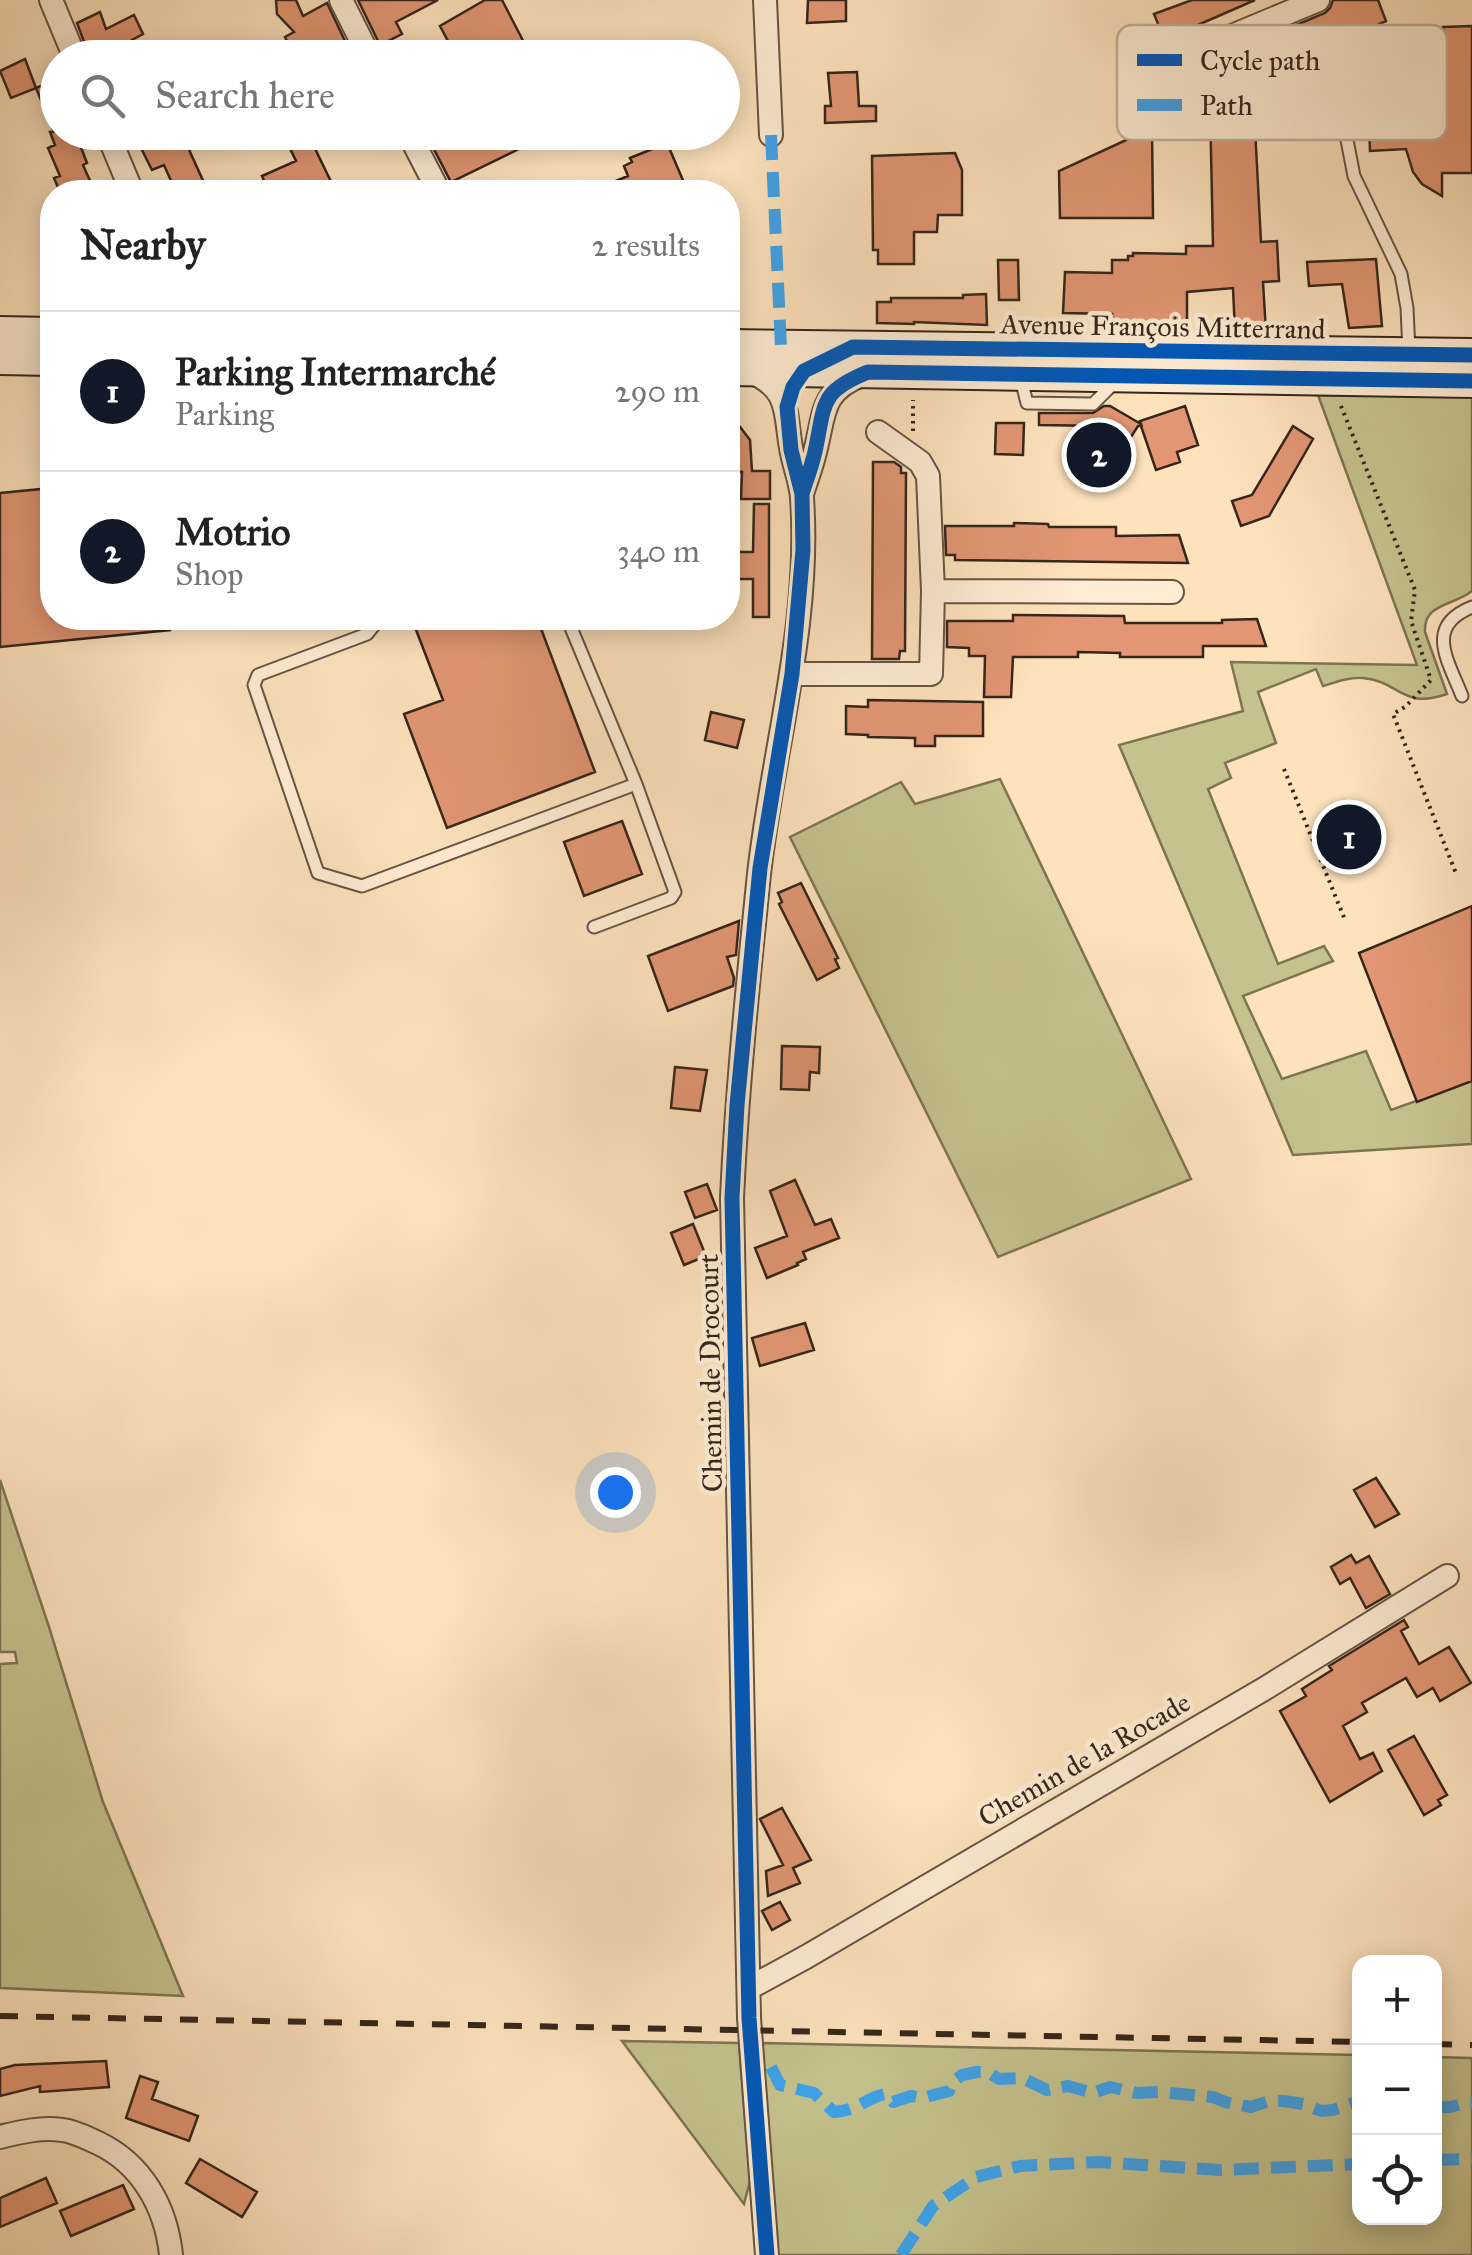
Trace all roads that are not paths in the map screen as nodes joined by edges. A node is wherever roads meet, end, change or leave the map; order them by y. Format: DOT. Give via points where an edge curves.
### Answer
graph roads {
  1 [pos="51,0"];
  2 [pos="341,0"];
  3 [pos="765,0"];
  4 [pos="1318,0"];
  5 [pos="1258,25"];
  6 [pos="68,40"];
  7 [pos="361,40"];
  8 [pos="772,135"];
  9 [pos="1347,140"];
  10 [pos="114,150"];
  11 [pos="417,150"];
  12 [pos="127,180"];
  13 [pos="433,180"];
  14 [pos="0,334"];
  15 [pos="40,334"];
  16 [pos="1410,355"];
  17 [pos="1472,355"];
  18 [pos="0,358"];
  19 [pos="40,359"];
  20 [pos="860,360"];
  21 [pos="740,362"];
  22 [pos="740,363"];
  23 [pos="740,365"];
  24 [pos="1472,367"];
  25 [pos="804,371"];
  26 [pos="944,374"];
  27 [pos="1472,381"];
  28 [pos="786,407"];
  29 [pos="823,408"];
  30 [pos="878,432"];
  31 [pos="802,494"];
  32 [pos="933,591"];
  33 [pos="1172,592"];
  34 [pos="1472,607"];
  35 [pos="371,630"];
  36 [pos="572,630"];
  37 [pos="792,674"];
  38 [pos="1462,696"];
  39 [pos="636,784"];
  40 [pos="594,927"];
  41 [pos="1447,1576"];
  42 [pos="749,1988"];
  43 [pos="0,2138"];
  44 [pos="171,2255"];
  45 [pos="766,2255"];
  1 -- 6 [label="street"];
  2 -- 7 [label="street"];
  3 -- 8 [label="street"];
  4 -- 5 [label="street"];
  9 -- 16 [label="lane" via="1354,176 1401,274"];
  10 -- 12 [label="street"];
  11 -- 13 [label="street"];
  14 -- 15 [label="main road"];
  16 -- 17 [label="main road, Avenue François Mitterrand"];
  16 -- 20 [label="main road, Avenue François Mitterrand"];
  18 -- 19 [label="main road"];
  20 -- 21 [label="main road, Avenue François Mitterrand"];
  20 -- 25 [label="main road, Avenue François Mitterrand"];
  20 -- 26 [label="main road, Avenue François Mitterrand"];
  20 -- 29 [label="street"];
  22 -- 25 [label="main road, Avenue François Mitterrand"];
  23 -- 28 [label="street" via="777,388"];
  24 -- 26 [label="lane" via="968,362"];
  25 -- 28 [label="street"];
  25 -- 29 [label="street"];
  26 -- 27 [label="main road, Avenue François Mitterrand"];
  28 -- 31 [label="street, Chemin de Drocourt"];
  29 -- 31 [label="street, Chemin de Drocourt"];
  30 -- 32 [label="street" via="920,462 928,476"];
  31 -- 37 [label="street, Chemin de Drocourt"];
  32 -- 33 [label="street"];
  32 -- 37 [label="street" via="930,674"];
  34 -- 38 [label="lane" via="1444,631 1444,650"];
  35 -- 39 [label="lane" via="258,674 254,686 318,872 362,886"];
  36 -- 39 [label="lane"];
  37 -- 42 [label="street, Chemin de Drocourt" via="760,868 732,1198"];
  39 -- 40 [label="lane" via="676,892"];
  41 -- 42 [label="street, Chemin de la Rocade"];
  42 -- 45 [label="street, Chemin de Drocourt"];
  43 -- 44 [label="street" via="64,2130 117,2152 153,2194"];
}
